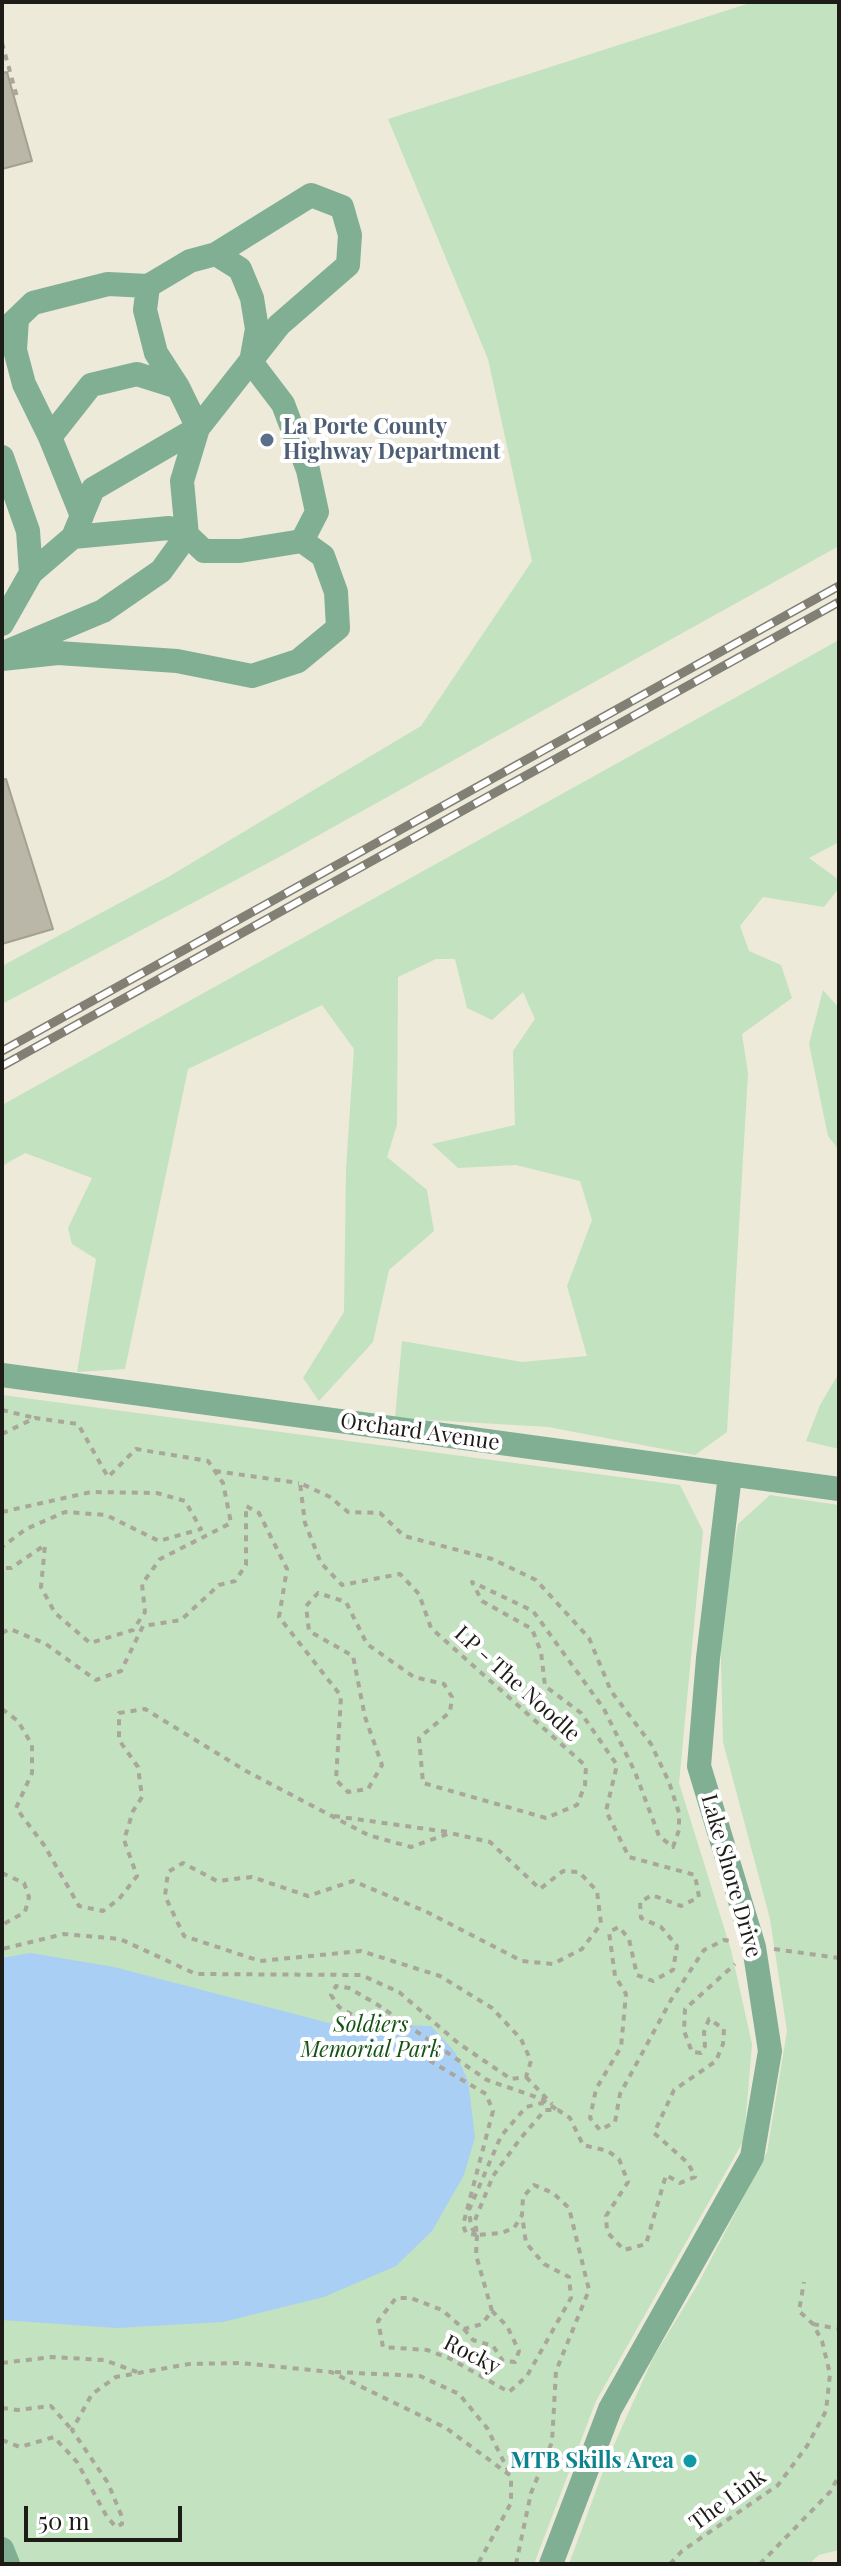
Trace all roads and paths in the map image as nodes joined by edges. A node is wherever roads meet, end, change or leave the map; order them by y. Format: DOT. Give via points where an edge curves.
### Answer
graph roads {
  1 [pos="2,43"];
  2 [pos="17,97"];
  3 [pos="216,254"];
  4 [pos="148,286"];
  5 [pos="9,326"];
  6 [pos="251,362"];
  7 [pos="178,387"];
  8 [pos="198,428"];
  9 [pos="50,437"];
  10 [pos="2,457"];
  11 [pos="77,526"];
  12 [pos="187,535"];
  13 [pos="302,541"];
  14 [pos="31,573"];
  15 [pos="2,624"];
  16 [pos="2,653"];
  17 [pos="2,659"];
  18 [pos="2,1375"];
  19 [pos="2,1410"];
  20 [pos="35,1418"];
  21 [pos="2,1434"];
  22 [pos="215,1471"];
  23 [pos="730,1475"];
  24 [pos="300,1483"];
  25 [pos="839,1489"];
  26 [pos="2,1512"];
  27 [pos="2,1547"];
  28 [pos="2,1568"];
  29 [pos="2,1633"];
  30 [pos="2,1709"];
  31 [pos="330,1815"];
  32 [pos="450,1833"];
  33 [pos="2,1873"];
  34 [pos="2,1925"];
  35 [pos="754,1947"];
  36 [pos="2,1949"];
  37 [pos="839,1958"];
  38 [pos="526,2077"];
  39 [pos="558,2110"];
  40 [pos="522,2215"];
  41 [pos="477,2235"];
  42 [pos="804,2282"];
  43 [pos="492,2311"];
  44 [pos="813,2324"];
  45 [pos="464,2329"];
  46 [pos="839,2329"];
  47 [pos="2,2363"];
  48 [pos="331,2372"];
  49 [pos="139,2373"];
  50 [pos="2,2408"];
  51 [pos="72,2430"];
  52 [pos="2,2440"];
  53 [pos="511,2476"];
  54 [pos="839,2476"];
  55 [pos="2,2549"];
  56 [pos="8,2564"];
  57 [pos="478,2564"];
  58 [pos="516,2564"];
  59 [pos="551,2564"];
  60 [pos="670,2564"];
  61 [pos="760,2564"];
  1 -- 2 [label="path"];
  3 -- 4 [label="street" via="190,261"];
  3 -- 6 [label="street" via="240,269 252,298 257,329"];
  3 -- 6 [label="street" via="311,195 342,207 350,235 348,265 279,325"];
  4 -- 5 [label="street" via="108,284 33,303"];
  4 -- 7 [label="street" via="145,310 156,353"];
  5 -- 9 [label="street" via="24,384"];
  6 -- 8 [label="street"];
  6 -- 13 [label="street" via="283,404 308,470 317,512"];
  7 -- 8 [label="street"];
  7 -- 9 [label="street" via="137,374 91,385"];
  8 -- 11 [label="street" via="93,489"];
  8 -- 12 [label="street" via="182,481"];
  9 -- 11 [label="street"];
  10 -- 14 [label="street" via="28,531"];
  11 -- 12 [label="street" via="169,528"];
  11 -- 14 [label="street"];
  12 -- 13 [label="street" via="204,551"];
  12 -- 16 [label="street" via="161,571 103,611"];
  13 -- 17 [label="street" via="323,556 336,592 338,628 298,661 252,676 177,661 58,653"];
  14 -- 15 [label="street"];
  18 -- 23 [label="street, Orchard Avenue"];
  19 -- 20 [label="path"];
  20 -- 21 [label="path"];
  20 -- 22 [label="path" via="78,1424 108,1477 136,1449 208,1461"];
  22 -- 24 [label="path"];
  22 -- 28 [label="path" via="223,1483 231,1523 160,1559 142,1584 145,1612 133,1630 90,1643 55,1613 41,1587 45,1545 11,1568"];
  23 -- 25 [label="street, Orchard Avenue"];
  23 -- 35 [label="street, Lake Shore Drive" via="699,1766"];
  24 -- 29 [label="path, LP - The Noodle" via="305,1523 321,1563 342,1585 400,1574 419,1594 431,1628 586,1766 577,1805 546,1818 423,1783 419,1738 450,1712 452,1697 444,1684 414,1677 367,1644 346,1602 318,1593 306,1606 309,1631 353,1656 365,1717 382,1765 368,1789 348,1792 336,1780 341,1696 279,1617 287,1569 259,1513 246,1506 246,1565 235,1581 219,1585 181,1620 143,1626 121,1671 96,1680 46,1644 10,1629"];
  24 -- 35 [label="path, LP - The Noodle" via="348,1512 380,1513 404,1536 492,1559 536,1580 589,1638 611,1691 651,1744 669,1782 679,1813 673,1847 659,1836 604,1709 533,1611 472,1582 482,1601 532,1629 545,1686 581,1713 617,1765 606,1811 629,1857 695,1875 699,1897 681,1906 652,1895 640,1902 641,1918 661,1927 677,1946 673,1970 653,1981 637,1975 629,1939 619,1927 609,1932 615,1976 626,1994 621,2047 596,2089 590,2118 600,2130 615,2122 620,2094 704,1950 724,1940"];
  26 -- 27 [label="path" via="91,1492 157,1493 185,1501 201,1529 159,1541 106,1515 65,1512 26,1529"];
  30 -- 31 [label="path" via="18,1721 32,1745 32,1773 16,1808 79,1906 103,1911 137,1876 124,1840 142,1797 138,1767 119,1740 119,1713 145,1709"];
  31 -- 32 [label="path"];
  31 -- 32 [label="path" via="368,1835 411,1847"];
  32 -- 38 [label="path" via="490,1842 540,1889 563,1871 579,1872 597,1891 601,1924 582,1949 553,1964 522,1961 353,1881 308,1896 252,1877 217,1881 183,1863 168,1872 165,1896 184,1936 260,1961 361,1951 440,1976 492,2008 521,2039 531,2061"];
  33 -- 34 [label="path" via="24,1883 29,1897 25,1912"];
  35 -- 37 [label="path"];
  35 -- 39 [label="path" via="685,2009 684,2031 692,2052 701,2053 705,2046 709,2019 724,2029 723,2044 716,2061 674,2090 654,2133 688,2163 695,2177 680,2183 666,2175 646,2244 624,2250 607,2232 606,2216 628,2182 619,2159 583,2145 570,2118"];
  35 -- 59 [label="street, Lake Shore Drive" via="770,2051 752,2157 610,2409"];
  36 -- 38 [label="path" via="64,1934 120,1939 196,1974 361,1975 399,1992 491,2069 511,2079"];
  38 -- 39 [label="path"];
  39 -- 41 [label="path" via="545,2110 493,2176 475,2220"];
  39 -- 41 [label="path" via="542,2103 526,2107 501,2136 469,2210"];
  39 -- 41 [label="path" via="487,2080 378,2005 336,1986 331,1995 339,2007 486,2094 493,2111 463,2225 466,2233"];
  40 -- 41 [label="path" via="514,2228"];
  40 -- 45 [label="path, Rocky" via="526,2243 544,2264 569,2277 571,2298 527,2376 509,2392 427,2350 383,2347 378,2321 396,2298 411,2298 442,2310"];
  40 -- 58 [label="path" via="523,2197 534,2185 569,2208 589,2290 556,2371 552,2442 531,2493"];
  41 -- 43 [label="path, Rocky" via="476,2255"];
  42 -- 44 [label="path, The Link" via="799,2311"];
  43 -- 45 [label="path, Rocky" via="482,2324"];
  43 -- 45 [label="path, Rocky" via="507,2326 519,2351 515,2362 503,2361 493,2346 473,2340"];
  44 -- 46 [label="path"];
  44 -- 60 [label="path, The Link" via="830,2374 826,2411 807,2446 778,2485"];
  47 -- 49 [label="path" via="52,2357 104,2360"];
  48 -- 49 [label="path" via="241,2363 189,2364"];
  48 -- 53 [label="path" via="446,2428"];
  48 -- 53 [label="path" via="420,2376 459,2394 487,2428"];
  49 -- 51 [label="path" via="116,2377 92,2394"];
  50 -- 51 [label="path" via="51,2406"];
  51 -- 52 [label="path" via="108,2483 122,2517 116,2527 77,2462 54,2437 20,2447"];
  53 -- 57 [label="path" via="511,2503"];
  54 -- 61 [label="path"];
  55 -- 56 [label="street"];
}
